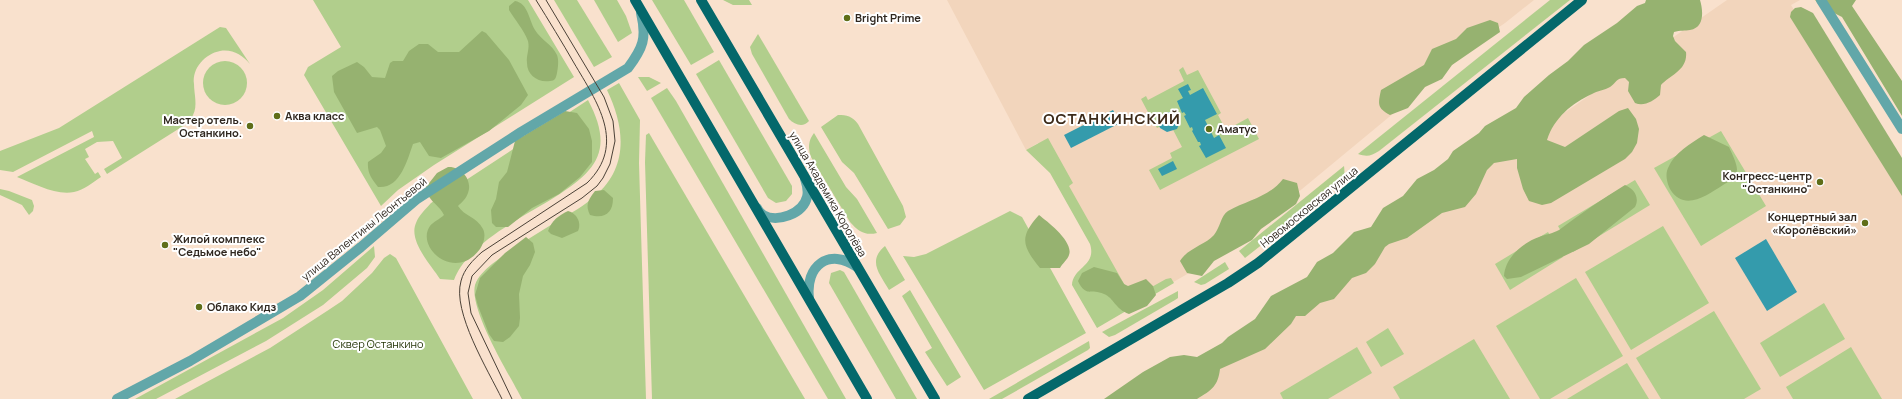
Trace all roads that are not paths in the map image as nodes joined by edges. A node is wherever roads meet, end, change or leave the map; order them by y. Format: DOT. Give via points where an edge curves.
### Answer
graph roads {
  1 [pos="701,0"];
  2 [pos="1582,0"];
  3 [pos="1822,0"];
  4 [pos="637,4"];
  5 [pos="1902,129"];
  6 [pos="805,178"];
  7 [pos="755,206"];
  8 [pos="857,267"];
  9 [pos="809,298"];
  10 [pos="117,399"];
  11 [pos="867,399"];
  12 [pos="935,399"];
  13 [pos="1028,399"];
  1 -- 6 [label="main road, улица Академика Королёва"];
  2 -- 13 [label="main road, Новомосковская улица" via="1258,263"];
  3 -- 5 [label="street"];
  4 -- 7 [label="main road"];
  4 -- 10 [label="street, улица Валентины Леонтьевой" via="644,26 644,42 628,68 423,195 300,296 190,361"];
  6 -- 7 [label="street" via="807,198 794,213 772,218 762,215"];
  6 -- 8 [label="main road, улица Академика Королёва"];
  7 -- 9 [label="main road"];
  8 -- 9 [label="street" via="850,261 840,259 821,262 810,277 807,287"];
  8 -- 12 [label="main road, улица Академика Королёва"];
  9 -- 11 [label="main road"];
}
